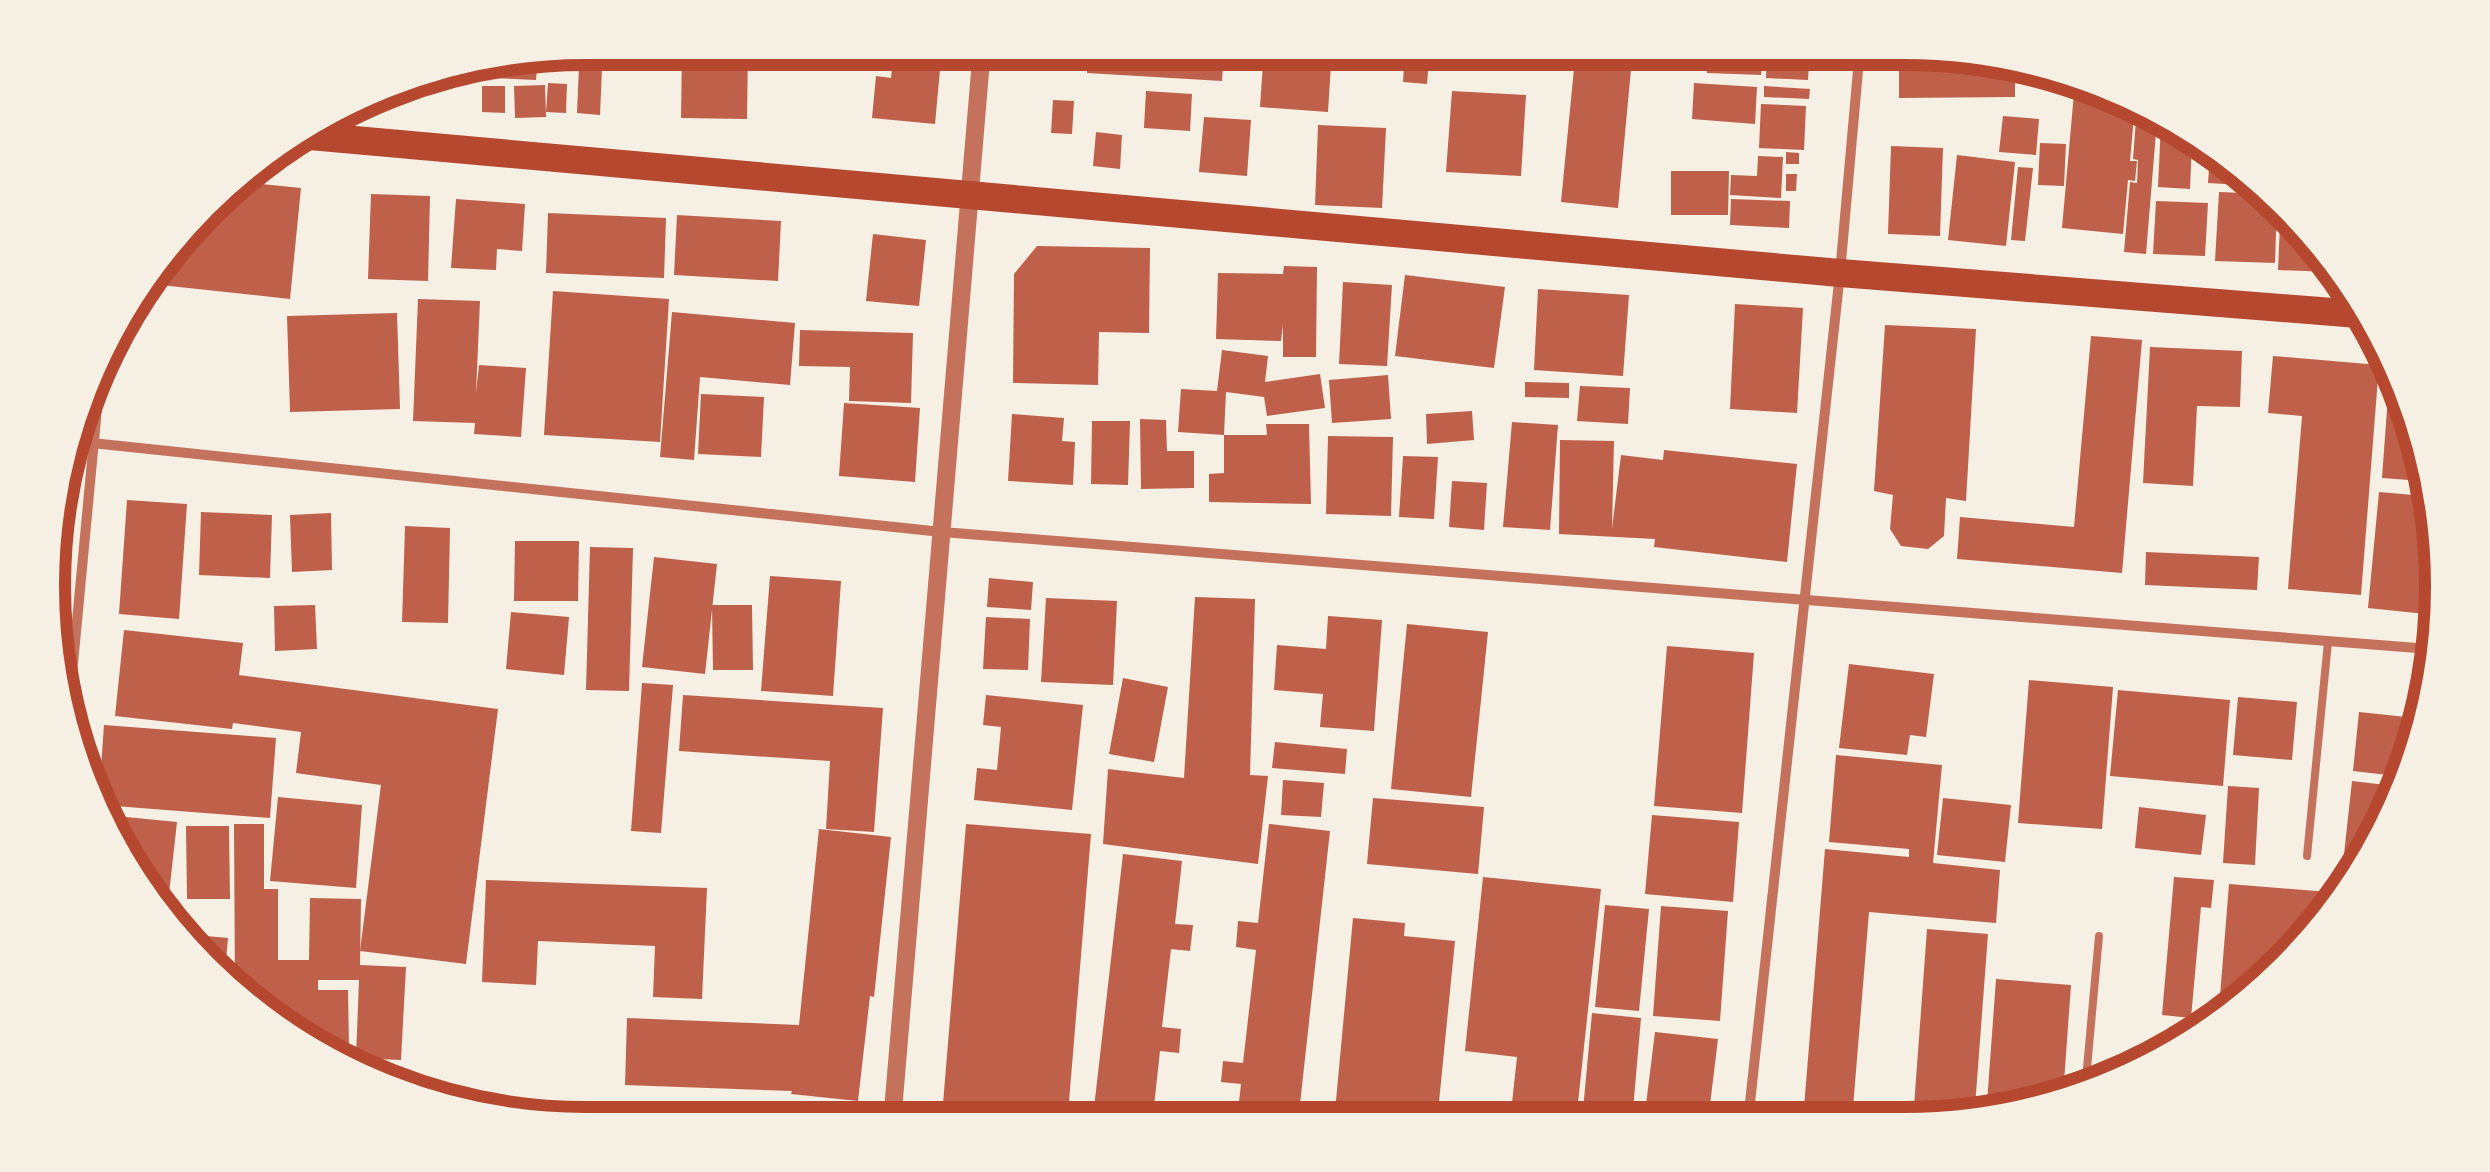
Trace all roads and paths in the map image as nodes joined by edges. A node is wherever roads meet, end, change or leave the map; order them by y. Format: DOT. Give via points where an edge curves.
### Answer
graph roads {
  1 [pos="981,65"];
  2 [pos="1858,65"];
  3 [pos="322,137"];
  4 [pos="971,193"];
  5 [pos="1840,272"];
  6 [pos="2347,313"];
  7 [pos="97,408"];
  8 [pos="86,442"];
  9 [pos="94,442"];
  10 [pos="942,532"];
  11 [pos="1805,598"];
  12 [pos="2328,642"];
  13 [pos="2421,648"];
  14 [pos="72,672"];
  15 [pos="2307,856"];
  16 [pos="2099,936"];
  17 [pos="2087,1073"];
  18 [pos="893,1107"];
  19 [pos="1749,1107"];
  1 -- 4 [label="street"];
  2 -- 5 [label="street"];
  3 -- 4 [label="highway"];
  4 -- 5 [label="highway"];
  4 -- 10 [label="street"];
  5 -- 6 [label="highway"];
  5 -- 11 [label="street"];
  7 -- 9 [label="street"];
  8 -- 9 [label="street"];
  9 -- 10 [label="street"];
  9 -- 14 [label="street"];
  10 -- 11 [label="street"];
  10 -- 18 [label="street"];
  11 -- 12 [label="street"];
  11 -- 19 [label="street"];
  12 -- 13 [label="street"];
  12 -- 15 [label="lane"];
  16 -- 17 [label="lane"];
}
